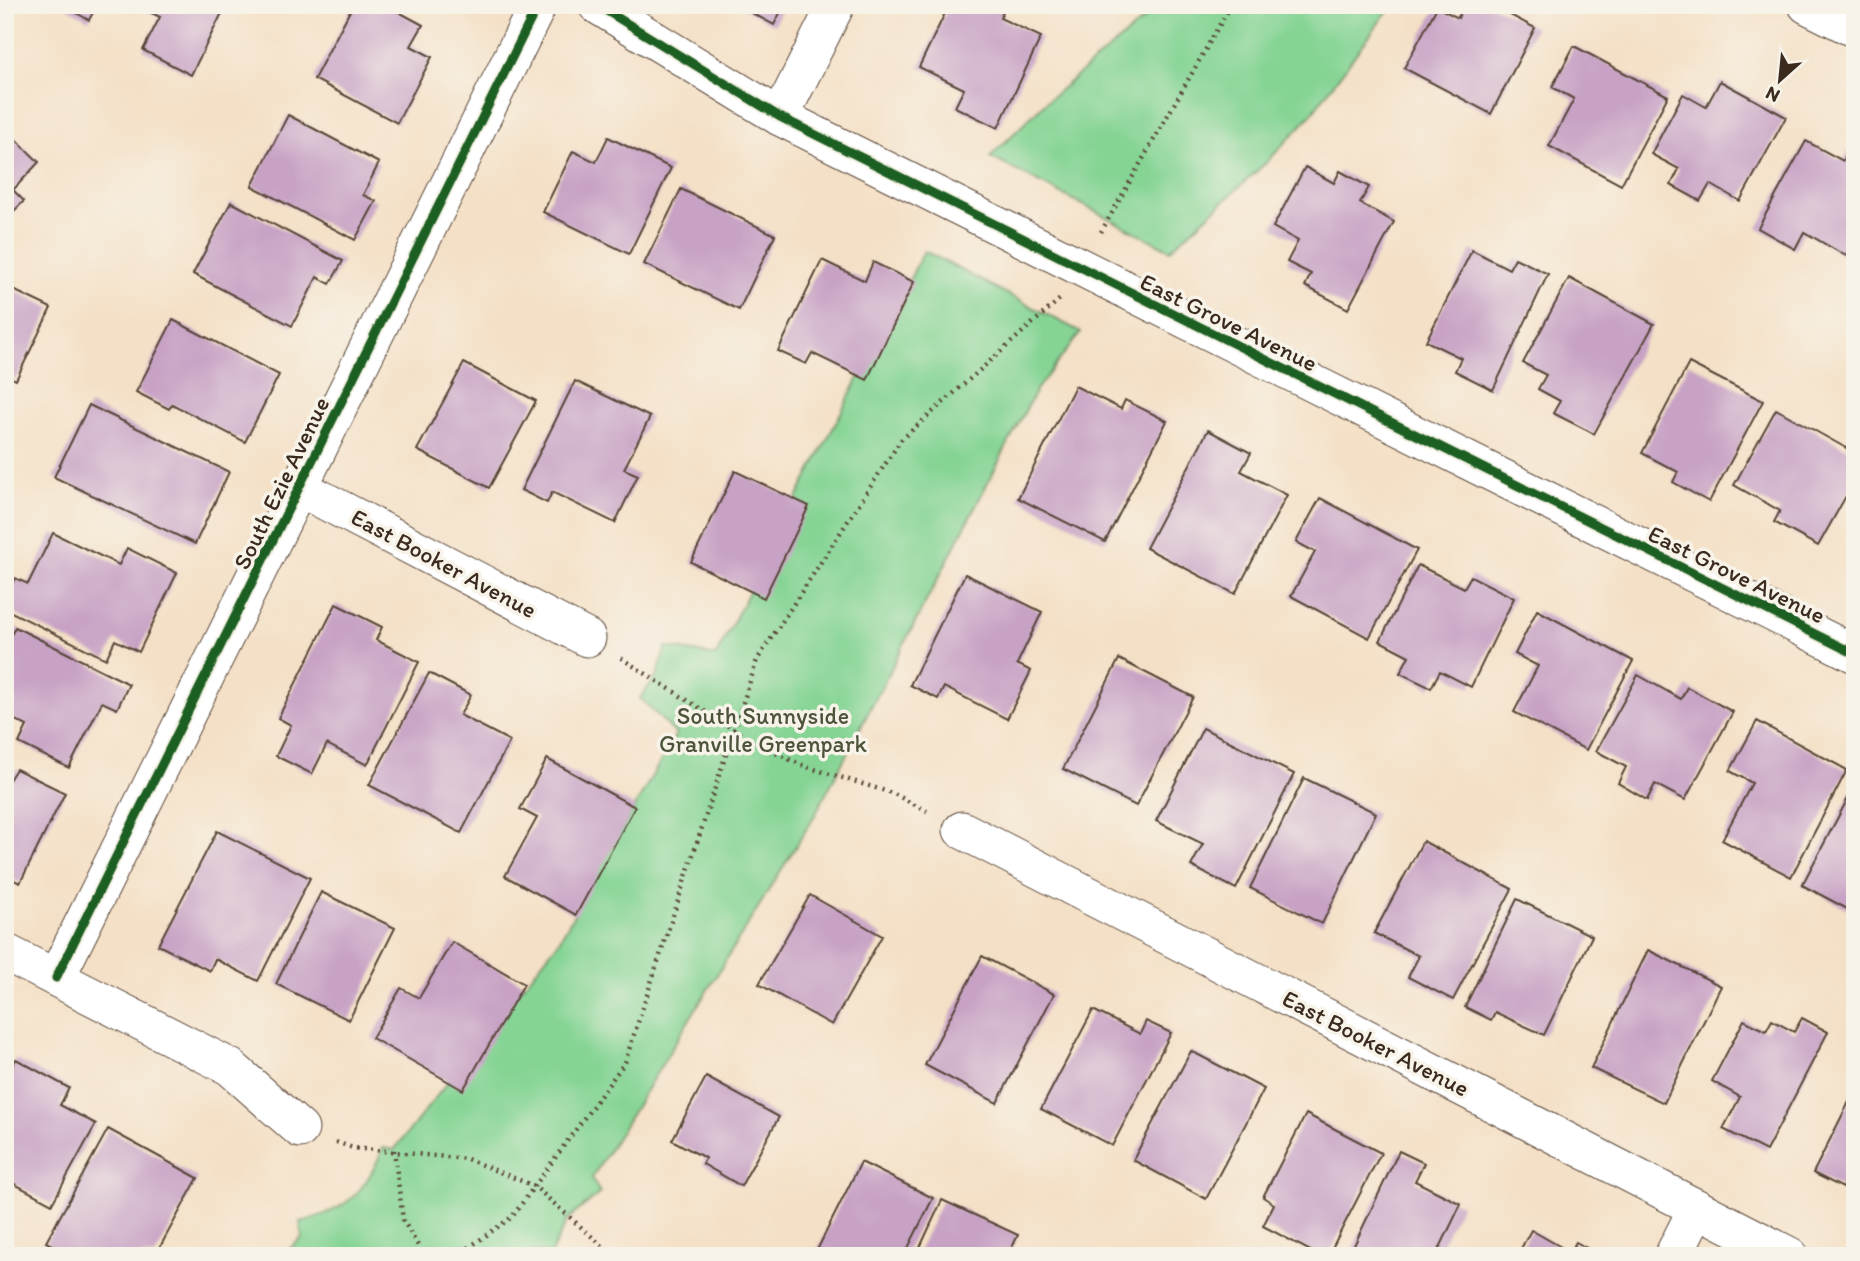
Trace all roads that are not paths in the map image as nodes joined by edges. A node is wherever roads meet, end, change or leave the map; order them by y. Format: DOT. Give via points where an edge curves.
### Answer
graph roads {
  1 [pos="538,5"];
  2 [pos="597,5"];
  3 [pos="836,5"];
  4 [pos="1807,5"];
  5 [pos="1855,29"];
  6 [pos="780,117"];
  7 [pos="300,488"];
  8 [pos="587,638"];
  9 [pos="1855,654"];
  10 [pos="962,830"];
  11 [pos="5,952"];
  12 [pos="56,978"];
  13 [pos="300,1129"];
  14 [pos="1697,1208"];
  15 [pos="1673,1256"];
  16 [pos="1790,1256"];
  1 -- 7 [label="street, South Ezie Avenue"];
  2 -- 6 [label="street, East Grove Avenue"];
  3 -- 6 [label="street"];
  4 -- 5 [label="street"];
  6 -- 9 [label="street, East Grove Avenue"];
  7 -- 8 [label="street, East Booker Avenue"];
  7 -- 12 [label="street, South Ezie Avenue"];
  10 -- 14 [label="street, East Booker Avenue"];
  11 -- 12 [label="street"];
  12 -- 13 [label="street" via="230,1067"];
  14 -- 15 [label="street"];
  14 -- 16 [label="street, East Booker Avenue"];
}
